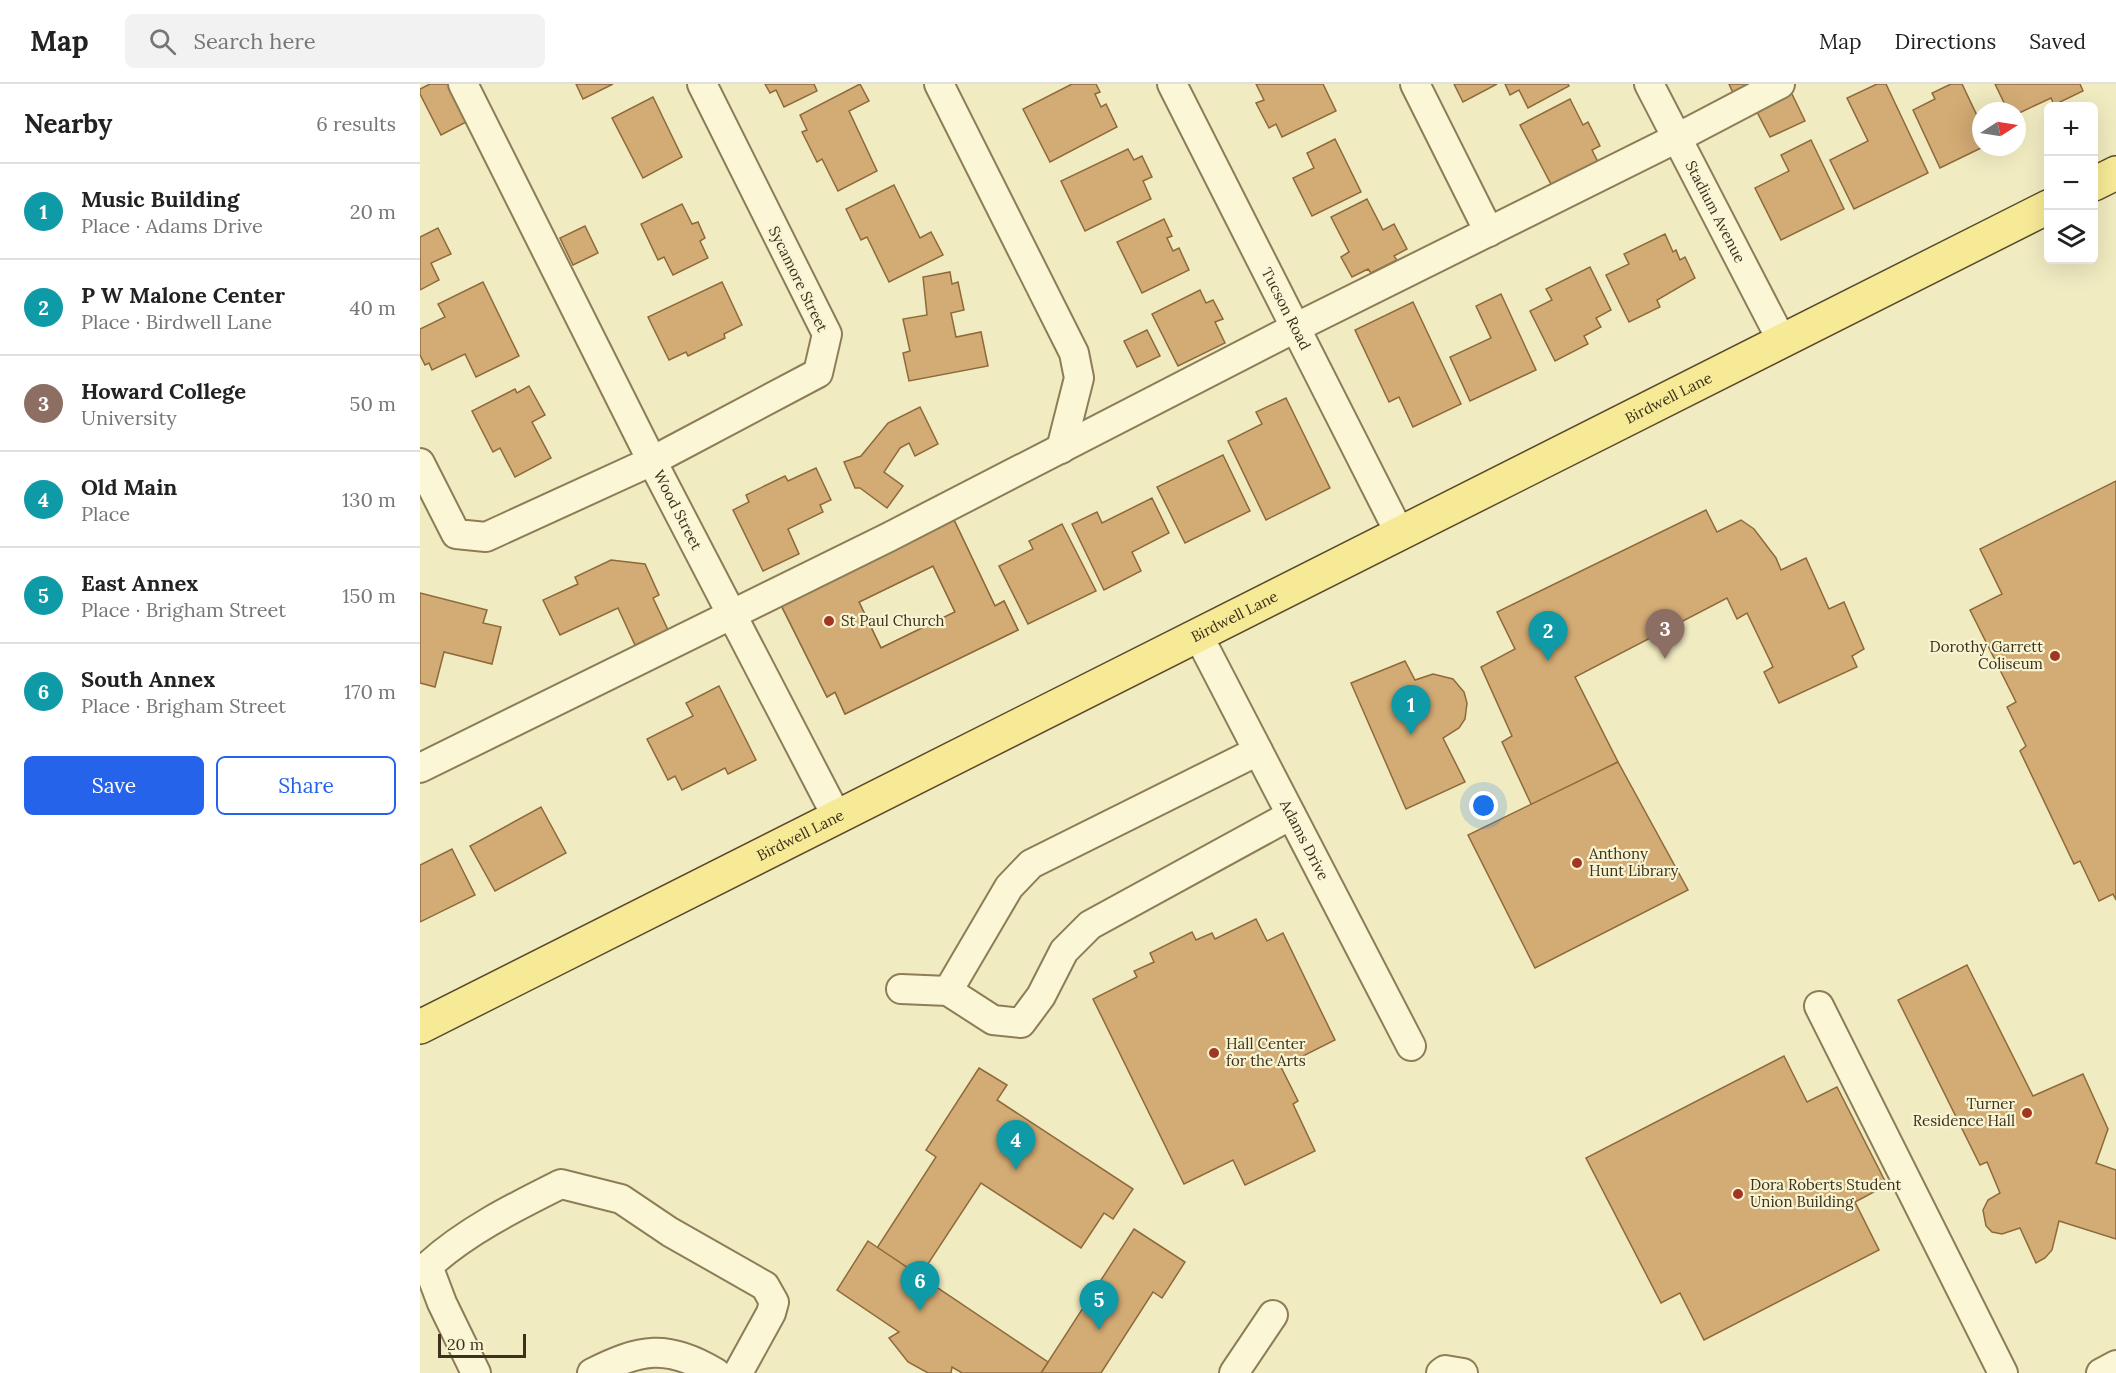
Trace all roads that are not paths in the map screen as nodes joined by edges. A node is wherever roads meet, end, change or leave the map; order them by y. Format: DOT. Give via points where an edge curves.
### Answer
graph roads {
  1 [pos="463,84"];
  2 [pos="702,84"];
  3 [pos="939,84"];
  4 [pos="1172,84"];
  5 [pos="1415,84"];
  6 [pos="1649,84"];
  7 [pos="1779,84"];
  8 [pos="1677,138"];
  9 [pos="2116,173"];
  10 [pos="2098,182"];
  11 [pos="2044,210"];
  12 [pos="1490,232"];
  13 [pos="1296,328"];
  14 [pos="1782,341"];
  15 [pos="1060,449"];
  16 [pos="652,461"];
  17 [pos="420,463"];
  18 [pos="1400,534"];
  19 [pos="731,614"];
  20 [pos="1198,635"];
  21 [pos="1258,751"];
  22 [pos="420,768"];
  23 [pos="1291,815"];
  24 [pos="837,817"];
  25 [pos="901,989"];
  26 [pos="948,991"];
  27 [pos="1819,1006"];
  28 [pos="420,1028"];
  29 [pos="1411,1046"];
  30 [pos="1273,1316"];
  31 [pos="2116,1365"];
  32 [pos="476,1373"];
  33 [pos="591,1373"];
  34 [pos="716,1373"];
  35 [pos="738,1373"];
  36 [pos="1234,1373"];
  37 [pos="1441,1373"];
  38 [pos="1463,1373"];
  39 [pos="2002,1373"];
  40 [pos="2101,1373"];
  1 -- 16 [label="street"];
  2 -- 16 [label="street, Sycamore Street" via="827,334 818,373"];
  3 -- 15 [label="street" via="1074,353 1079,378"];
  4 -- 13 [label="street, Tucson Road"];
  5 -- 12 [label="street"];
  6 -- 8 [label="street, Stadium Avenue"];
  7 -- 8 [label="street"];
  8 -- 12 [label="street"];
  8 -- 14 [label="street, Stadium Avenue"];
  9 -- 10 [label="main road"];
  11 -- 14 [label="main road, Birdwell Lane"];
  12 -- 13 [label="street"];
  13 -- 15 [label="street"];
  13 -- 18 [label="street, Tucson Road"];
  14 -- 18 [label="main road, Birdwell Lane"];
  15 -- 19 [label="street"];
  16 -- 17 [label="street, Wood Street" via="486,537 456,534"];
  16 -- 19 [label="street, Wood Street"];
  18 -- 20 [label="main road, Birdwell Lane"];
  19 -- 22 [label="street"];
  19 -- 24 [label="street, Wood Street"];
  20 -- 21 [label="street, Adams Drive"];
  20 -- 24 [label="main road, Birdwell Lane"];
  21 -- 23 [label="street, Adams Drive"];
  21 -- 26 [label="street" via="1031,864 1009,887"];
  23 -- 26 [label="street" via="1090,925 1064,951 1041,996 1021,1023 993,1020"];
  23 -- 29 [label="street, Adams Drive"];
  24 -- 28 [label="main road, Birdwell Lane"];
  25 -- 26 [label="street"];
  27 -- 39 [label="street"];
  30 -- 36 [label="street"];
  31 -- 40 [label="street"];
  32 -- 35 [label="street" via="428,1266 502,1214 561,1184 621,1199 765,1286 774,1302 771,1313"];
  33 -- 34 [label="street" via="625,1356 656,1351 698,1362"];
  37 -- 38 [label="street"];
}
